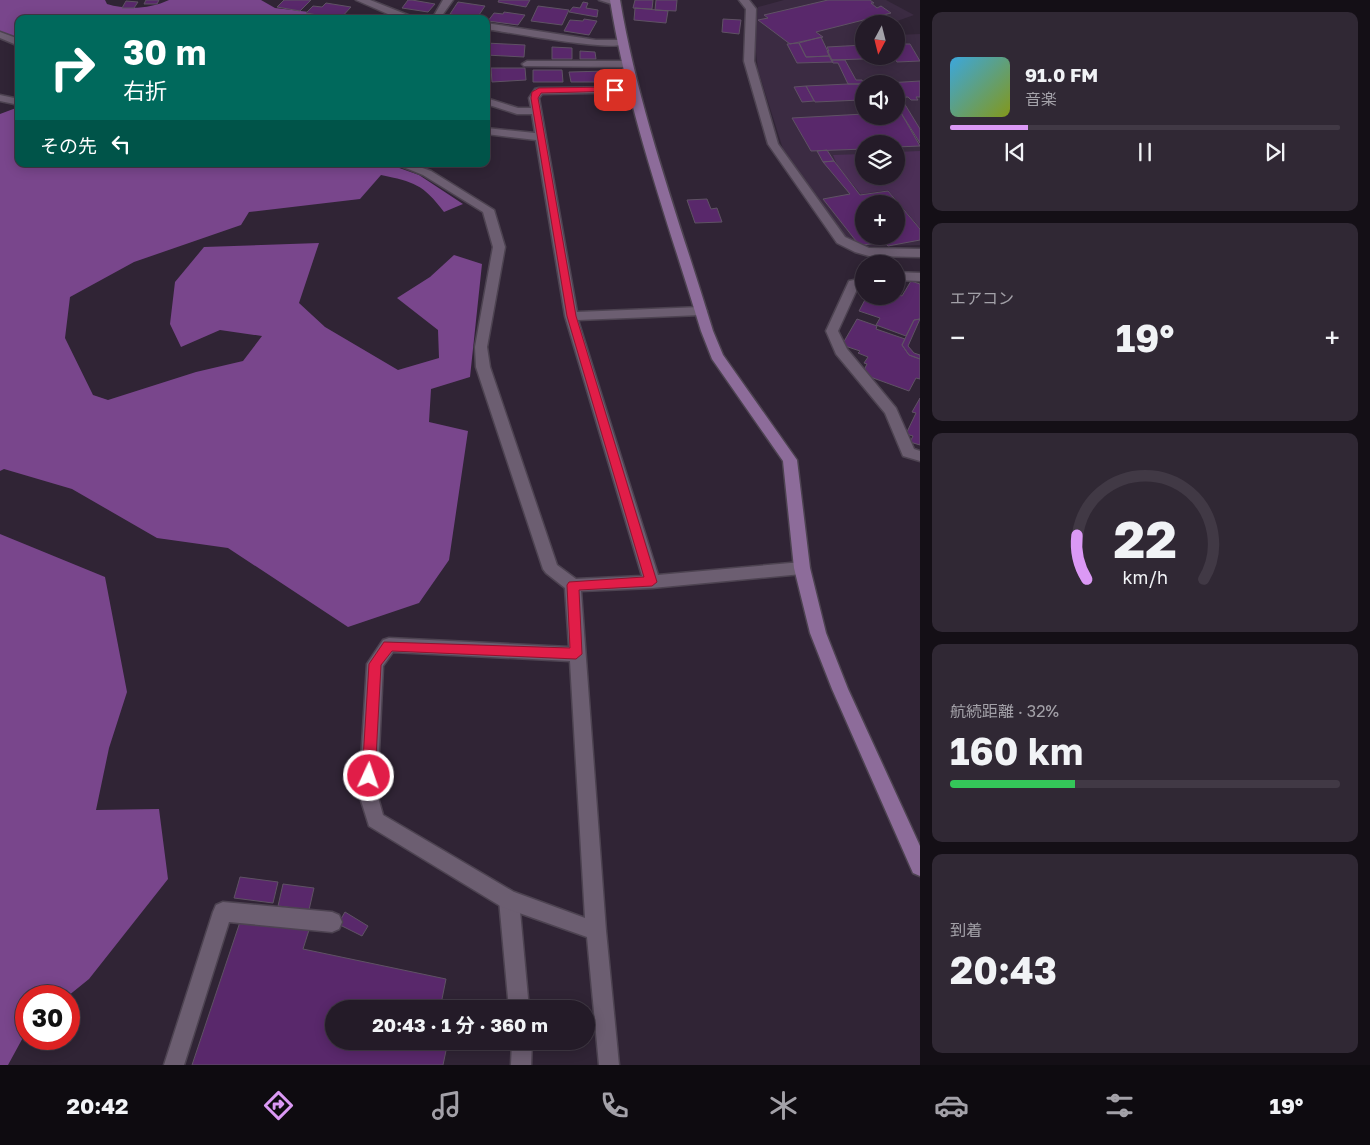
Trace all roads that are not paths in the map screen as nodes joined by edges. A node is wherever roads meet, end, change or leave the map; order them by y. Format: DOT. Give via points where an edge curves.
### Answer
graph roads {
  1 [pos="361,0"];
  2 [pos="448,0"];
  3 [pos="604,0"];
  4 [pos="744,0"];
  5 [pos="615,1"];
  6 [pos="397,15"];
  7 [pos="439,15"];
  8 [pos="490,27"];
  9 [pos="0,35"];
  10 [pos="15,41"];
  11 [pos="622,43"];
  12 [pos="527,64"];
  13 [pos="627,64"];
  14 [pos="634,90"];
  15 [pos="0,98"];
  16 [pos="15,101"];
  17 [pos="490,102"];
  18 [pos="536,111"];
  19 [pos="490,132"];
  20 [pos="540,137"];
  21 [pos="410,167"];
  22 [pos="920,253"];
  23 [pos="905,276"];
  24 [pos="920,276"];
  25 [pos="855,284"];
  26 [pos="701,312"];
  27 [pos="571,316"];
  28 [pos="920,456"];
  29 [pos="802,568"];
  30 [pos="652,582"];
  31 [pos="573,585"];
  32 [pos="576,654"];
  33 [pos="920,867"];
  34 [pos="509,900"];
  35 [pos="332,922"];
  36 [pos="596,931"];
  37 [pos="518,1000"];
  38 [pos="522,1050"];
  39 [pos="174,1065"];
  40 [pos="521,1065"];
  41 [pos="609,1065"];
  1 -- 6 [label="street"];
  2 -- 7 [label="street"];
  3 -- 5 [label="street"];
  4 -- 22 [label="street" via="751,9 749,61 778,152 836,233 851,248 869,252"];
  5 -- 11 [label="street"];
  8 -- 11 [label="street"];
  9 -- 10 [label="street"];
  11 -- 13 [label="street"];
  12 -- 13 [label="street"];
  13 -- 14 [label="street"];
  14 -- 18 [label="street" via="539,90 534,98"];
  14 -- 26 [label="street"];
  15 -- 16 [label="street"];
  17 -- 18 [label="street" via="517,111"];
  18 -- 20 [label="street"];
  19 -- 20 [label="street"];
  20 -- 27 [label="street"];
  21 -- 31 [label="street" via="427,173 488,210 496,228 499,248 482,346 483,367 551,569"];
  23 -- 24 [label="street"];
  25 -- 28 [label="street" via="832,330 842,350 891,411 908,452"];
  26 -- 27 [label="street"];
  26 -- 29 [label="street" via="717,356 790,460"];
  27 -- 30 [label="street"];
  29 -- 30 [label="street"];
  29 -- 33 [label="street" via="818,633 840,689"];
  30 -- 31 [label="street"];
  31 -- 32 [label="street"];
  32 -- 34 [label="street" via="388,646 375,664 368,794 375,820"];
  32 -- 36 [label="street"];
  34 -- 36 [label="street"];
  34 -- 37 [label="street"];
  35 -- 39 [label="street" via="223,912"];
  36 -- 41 [label="street"];
  38 -- 40 [label="street"];
}
